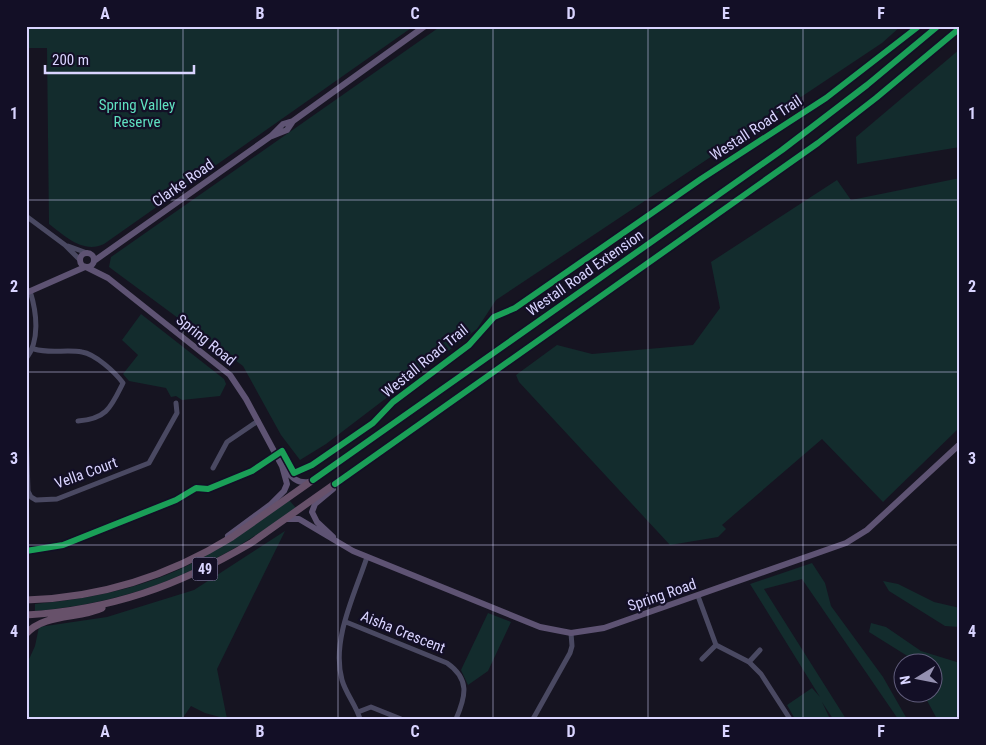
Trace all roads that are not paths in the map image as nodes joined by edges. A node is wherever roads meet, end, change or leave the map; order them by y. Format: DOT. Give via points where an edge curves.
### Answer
graph roads {
  1 [pos="425,26"];
  2 [pos="938,26"];
  3 [pos="960,28"];
  4 [pos="26,216"];
  5 [pos="65,245"];
  6 [pos="109,249"];
  7 [pos="88,253"];
  8 [pos="80,260"];
  9 [pos="94,261"];
  10 [pos="86,267"];
  11 [pos="69,273"];
  12 [pos="108,278"];
  13 [pos="28,292"];
  14 [pos="34,349"];
  15 [pos="26,359"];
  16 [pos="176,403"];
  17 [pos="78,421"];
  18 [pos="258,421"];
  19 [pos="26,430"];
  20 [pos="960,444"];
  21 [pos="957,450"];
  22 [pos="282,466"];
  23 [pos="213,468"];
  24 [pos="356,469"];
  25 [pos="310,482"];
  26 [pos="285,519"];
  27 [pos="219,545"];
  28 [pos="343,546"];
  29 [pos="367,557"];
  30 [pos="698,596"];
  31 [pos="26,600"];
  32 [pos="116,602"];
  33 [pos="26,615"];
  34 [pos="346,622"];
  35 [pos="571,633"];
  36 [pos="26,634"];
  37 [pos="716,645"];
  38 [pos="760,650"];
  39 [pos="702,659"];
  40 [pos="750,662"];
  41 [pos="358,712"];
  42 [pos="360,719"];
  43 [pos="401,719"];
  44 [pos="456,719"];
  45 [pos="533,719"];
  46 [pos="790,719"];
  1 -- 6 [label="main road, Clarke Road"];
  2 -- 25 [label="highway, Westall Road Extension / 49" via="782,150"];
  3 -- 24 [label="highway, Westall Road Extension / 49" via="818,143"];
  4 -- 5 [label="street"];
  5 -- 7 [label="street"];
  5 -- 8 [label="street"];
  6 -- 7 [label="main road, Clarke Road"];
  6 -- 9 [label="main road, Clarke Road"];
  7 -- 8 [label="main road"];
  7 -- 9 [label="main road, Spring Road"];
  8 -- 10 [label="main road"];
  8 -- 11 [label="main road"];
  9 -- 10 [label="main road, Clarke Road"];
  9 -- 12 [label="main road, Spring Road"];
  10 -- 11 [label="main road"];
  10 -- 12 [label="main road, Spring Road"];
  11 -- 13 [label="main road"];
  12 -- 18 [label="main road, Spring Road" via="220,365 236,384"];
  13 -- 14 [label="street" via="34,303"];
  14 -- 15 [label="street"];
  14 -- 17 [label="street" via="90,354 123,383 110,409 103,415"];
  16 -- 19 [label="street, Vella Court" via="177,413 149,463 57,499 36,500 28,491"];
  18 -- 22 [label="main road, Spring Road"];
  18 -- 23 [label="street" via="228,442"];
  20 -- 21 [label="main road, Spring Road"];
  21 -- 30 [label="main road, Spring Road" via="867,530 846,543"];
  22 -- 25 [label="main road, Spring Road" via="295,480"];
  22 -- 27 [label="main road, Spring Road" via="286,488 272,504"];
  24 -- 26 [label="highway, Westall Road Extension / 49"];
  24 -- 28 [label="main road, Spring Road" via="319,500 312,512 317,522"];
  25 -- 27 [label="highway, Westall Road Extension / 49"];
  26 -- 28 [label="main road, Spring Road" via="299,520"];
  26 -- 32 [label="highway, Westall Road Extension / 49" via="251,543 192,576"];
  27 -- 31 [label="highway, Westall Road Extension / 49" via="184,564 134,582 84,594"];
  28 -- 29 [label="main road, Spring Road"];
  29 -- 34 [label="street"];
  29 -- 35 [label="main road, Spring Road" via="540,626"];
  30 -- 35 [label="main road, Spring Road" via="604,628"];
  30 -- 37 [label="street"];
  32 -- 33 [label="highway, Westall Road Extension / 49" via="72,611"];
  32 -- 36 [label="highway" via="94,612 42,623"];
  34 -- 41 [label="street" via="339,663 346,692"];
  34 -- 44 [label="street, Aisha Crescent" via="456,669 465,691"];
  35 -- 45 [label="street" via="570,653"];
  37 -- 39 [label="street"];
  37 -- 40 [label="street"];
  38 -- 40 [label="street"];
  40 -- 46 [label="street"];
  41 -- 42 [label="street"];
  41 -- 43 [label="street" via="371,707"];
}
